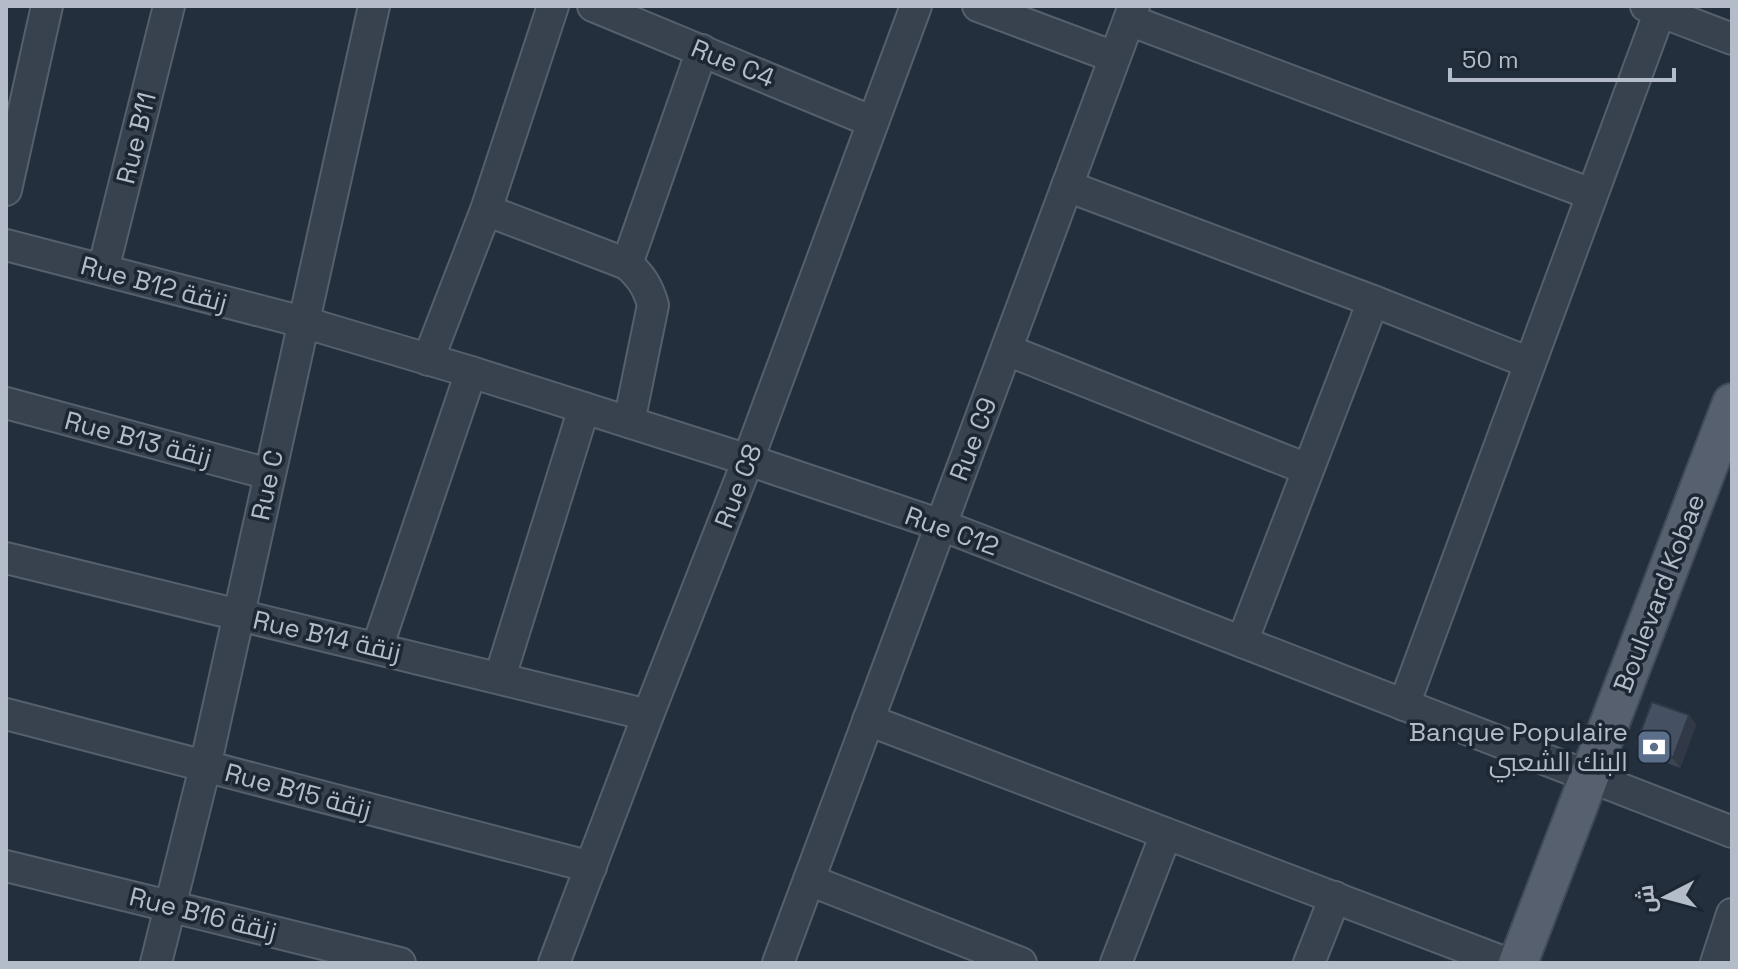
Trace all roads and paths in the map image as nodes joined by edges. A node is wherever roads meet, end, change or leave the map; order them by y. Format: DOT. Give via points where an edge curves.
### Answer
graph roads {
  1 [pos="47,6"];
  2 [pos="169,6"];
  3 [pos="374,6"];
  4 [pos="553,6"];
  5 [pos="593,6"];
  6 [pos="916,6"];
  7 [pos="978,6"];
  8 [pos="1653,9"];
  9 [pos="1132,13"];
  10 [pos="1732,39"];
  11 [pos="702,50"];
  12 [pos="1114,57"];
  13 [pos="873,122"];
  14 [pos="1067,186"];
  15 [pos="6,190"];
  16 [pos="1591,194"];
  17 [pos="486,210"];
  18 [pos="6,245"];
  19 [pos="627,264"];
  20 [pos="103,270"];
  21 [pos="1373,301"];
  22 [pos="303,322"];
  23 [pos="1007,350"];
  24 [pos="428,360"];
  25 [pos="1530,363"];
  26 [pos="471,372"];
  27 [pos="6,403"];
  28 [pos="1732,403"];
  29 [pos="584,408"];
  30 [pos="629,422"];
  31 [pos="748,460"];
  32 [pos="1307,469"];
  33 [pos="269,474"];
  34 [pos="941,525"];
  35 [pos="6,558"];
  36 [pos="238,615"];
  37 [pos="1242,642"];
  38 [pos="377,648"];
  39 [pos="500,677"];
  40 [pos="1404,705"];
  41 [pos="6,714"];
  42 [pos="648,715"];
  43 [pos="868,720"];
  44 [pos="205,767"];
  45 [pos="1589,777"];
  46 [pos="1732,832"];
  47 [pos="1166,834"];
  48 [pos="6,866"];
  49 [pos="591,867"];
  50 [pos="809,880"];
  51 [pos="1335,897"];
  52 [pos="169,905"];
  53 [pos="1732,914"];
  54 [pos="156,963"];
  55 [pos="400,963"];
  56 [pos="554,963"];
  57 [pos="778,963"];
  58 [pos="1021,963"];
  59 [pos="1116,963"];
  60 [pos="1309,963"];
  61 [pos="1506,963"];
  62 [pos="1518,963"];
  63 [pos="1716,963"];
  1 -- 15 [label="street"];
  2 -- 20 [label="street, Rue B11"];
  3 -- 22 [label="street, Rue C"];
  4 -- 17 [label="street"];
  5 -- 11 [label="street, Rue C4"];
  6 -- 13 [label="street, Rue C8"];
  7 -- 12 [label="street"];
  8 -- 10 [label="street"];
  8 -- 16 [label="street"];
  9 -- 12 [label="street, Rue C9"];
  9 -- 16 [label="street"];
  11 -- 13 [label="street, Rue C4"];
  11 -- 19 [label="street"];
  12 -- 14 [label="street, Rue C9"];
  13 -- 31 [label="street, Rue C8"];
  14 -- 21 [label="street"];
  14 -- 23 [label="street, Rue C9"];
  16 -- 25 [label="street"];
  17 -- 19 [label="street"];
  17 -- 24 [label="street"];
  18 -- 20 [label="street, Rue B12 زنقة"];
  19 -- 30 [label="street" via="640,275 653,305"];
  20 -- 22 [label="street, Rue B12 زنقة"];
  21 -- 25 [label="street"];
  21 -- 32 [label="street"];
  22 -- 24 [label="street, Rue C12"];
  22 -- 33 [label="street, Rue C"];
  23 -- 32 [label="street"];
  23 -- 34 [label="street, Rue C9"];
  24 -- 26 [label="street, Rue C12"];
  25 -- 40 [label="street"];
  26 -- 29 [label="street, Rue C12"];
  26 -- 38 [label="street"];
  27 -- 33 [label="street, Rue B13 زنقة"];
  28 -- 45 [label="main road, Boulevard Kobae"];
  29 -- 30 [label="street, Rue C12"];
  29 -- 39 [label="street"];
  30 -- 31 [label="street, Rue C12"];
  31 -- 34 [label="street, Rue C12"];
  31 -- 42 [label="street, Rue C8"];
  32 -- 37 [label="street"];
  33 -- 36 [label="street, Rue C"];
  34 -- 37 [label="street, Rue C12"];
  34 -- 43 [label="street, Rue C9"];
  35 -- 36 [label="street, Rue B14 زنقة"];
  36 -- 38 [label="street, Rue B14 زنقة"];
  36 -- 44 [label="street, Rue C"];
  37 -- 40 [label="street, Rue C12"];
  38 -- 39 [label="street, Rue B14 زنقة"];
  39 -- 42 [label="street, Rue B14 زنقة"];
  40 -- 45 [label="street, Rue C12"];
  41 -- 44 [label="street, Rue B15 زنقة"];
  42 -- 49 [label="street, Rue C8"];
  43 -- 47 [label="street"];
  43 -- 50 [label="street, Rue C9"];
  44 -- 49 [label="street, Rue B15 زنقة"];
  44 -- 52 [label="street, Rue C"];
  45 -- 46 [label="street, Rue C12"];
  45 -- 62 [label="main road, Boulevard Kobae"];
  47 -- 51 [label="street"];
  47 -- 59 [label="street"];
  48 -- 52 [label="street, Rue B16 زنقة"];
  49 -- 56 [label="street, Rue C8"];
  50 -- 57 [label="street, Rue C9"];
  50 -- 58 [label="street"];
  51 -- 60 [label="street"];
  51 -- 61 [label="street"];
  52 -- 54 [label="street, Rue C"];
  52 -- 55 [label="street, Rue B16 زنقة"];
  53 -- 63 [label="street"];
}
